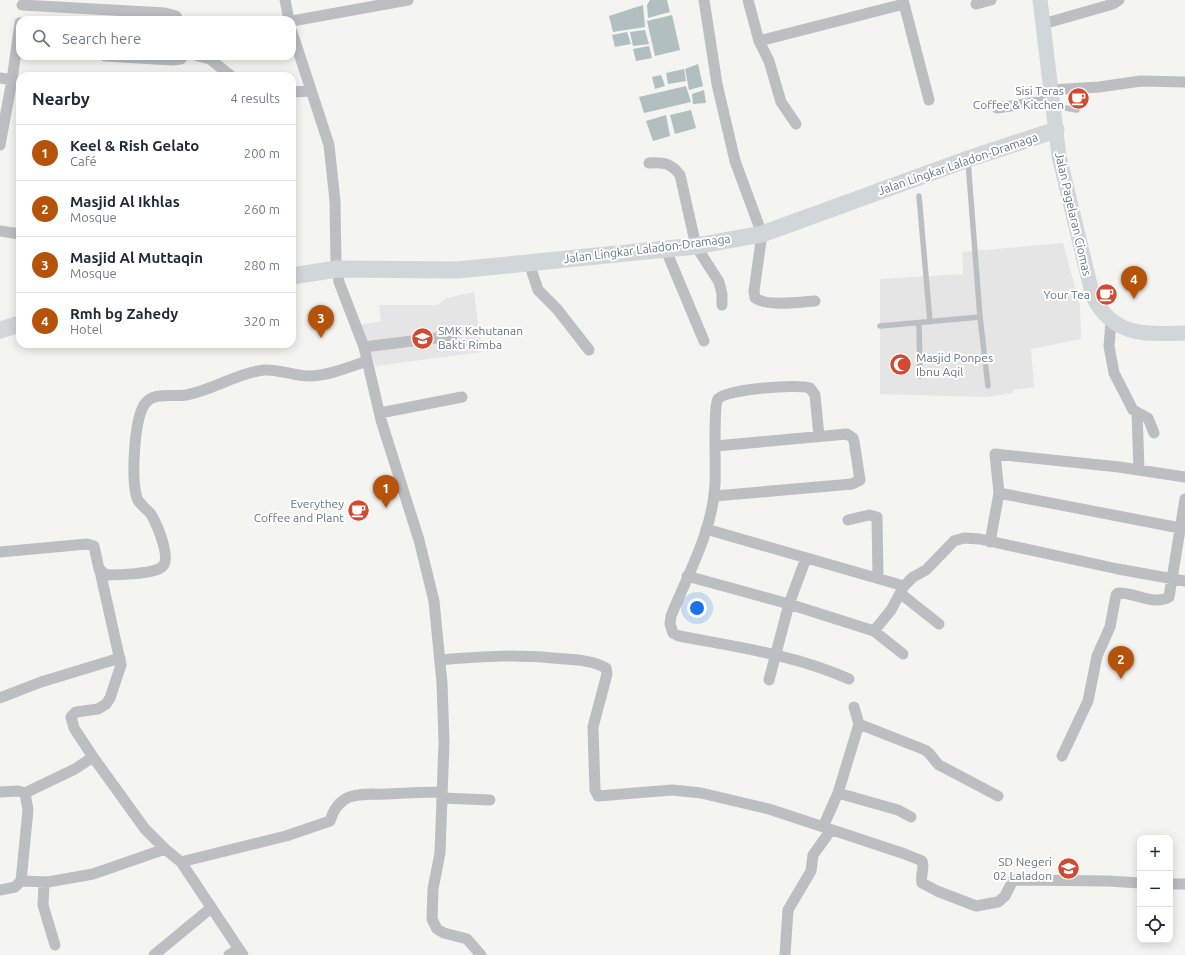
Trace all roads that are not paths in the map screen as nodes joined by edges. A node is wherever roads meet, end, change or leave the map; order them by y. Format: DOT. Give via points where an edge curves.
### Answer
graph roads {
  1 [pos="284,0"];
  2 [pos="408,0"];
  3 [pos="704,0"];
  4 [pos="748,0"];
  5 [pos="992,0"];
  6 [pos="1040,0"];
  7 [pos="1114,1"];
  8 [pos="903,2"];
  9 [pos="21,3"];
  10 [pos="976,4"];
  11 [pos="20,16"];
  12 [pos="176,16"];
  13 [pos="287,16"];
  14 [pos="296,20"];
  15 [pos="1043,24"];
  16 [pos="759,41"];
  17 [pos="296,44"];
  18 [pos="16,58"];
  19 [pos="211,60"];
  20 [pos="226,72"];
  21 [pos="0,78"];
  22 [pos="12,80"];
  23 [pos="1185,82"];
  24 [pos="311,91"];
  25 [pos="296,92"];
  26 [pos="1051,98"];
  27 [pos="929,100"];
  28 [pos="997,108"];
  29 [pos="1077,110"];
  30 [pos="796,124"];
  31 [pos="1056,130"];
  32 [pos="0,145"];
  33 [pos="968,159"];
  34 [pos="649,163"];
  35 [pos="919,196"];
  36 [pos="0,231"];
  37 [pos="16,233"];
  38 [pos="762,234"];
  39 [pos="696,246"];
  40 [pos="665,248"];
  41 [pos="529,263"];
  42 [pos="337,269"];
  43 [pos="296,275"];
  44 [pos="815,301"];
  45 [pos="722,305"];
  46 [pos="980,317"];
  47 [pos="930,322"];
  48 [pos="1111,322"];
  49 [pos="919,323"];
  50 [pos="16,325"];
  51 [pos="880,326"];
  52 [pos="0,330"];
  53 [pos="1185,333"];
  54 [pos="452,336"];
  55 [pos="704,341"];
  56 [pos="364,347"];
  57 [pos="590,350"];
  58 [pos="367,361"];
  59 [pos="920,376"];
  60 [pos="988,386"];
  61 [pos="462,397"];
  62 [pos="1137,412"];
  63 [pos="380,413"];
  64 [pos="1154,433"];
  65 [pos="819,436"];
  66 [pos="716,446"];
  67 [pos="1139,470"];
  68 [pos="1185,477"];
  69 [pos="999,493"];
  70 [pos="715,496"];
  71 [pos="1185,499"];
  72 [pos="848,520"];
  73 [pos="1180,528"];
  74 [pos="706,529"];
  75 [pos="990,542"];
  76 [pos="0,552"];
  77 [pos="806,558"];
  78 [pos="100,571"];
  79 [pos="687,576"];
  80 [pos="878,578"];
  81 [pos="1173,579"];
  82 [pos="1185,581"];
  83 [pos="903,590"];
  84 [pos="789,604"];
  85 [pos="939,624"];
  86 [pos="874,631"];
  87 [pos="903,654"];
  88 [pos="775,655"];
  89 [pos="120,658"];
  90 [pos="440,660"];
  91 [pos="849,679"];
  92 [pos="770,680"];
  93 [pos="0,698"];
  94 [pos="854,707"];
  95 [pos="859,724"];
  96 [pos="1062,756"];
  97 [pos="93,757"];
  98 [pos="0,792"];
  99 [pos="25,793"];
  100 [pos="838,793"];
  101 [pos="442,795"];
  102 [pos="998,796"];
  103 [pos="490,800"];
  104 [pos="911,817"];
  105 [pos="827,828"];
  106 [pos="165,849"];
  107 [pos="181,862"];
  108 [pos="21,881"];
  109 [pos="44,882"];
  110 [pos="1137,883"];
  111 [pos="1173,884"];
  112 [pos="1185,884"];
  113 [pos="0,890"];
  114 [pos="211,908"];
  115 [pos="55,945"];
  116 [pos="241,952"];
  117 [pos="154,955"];
  118 [pos="229,955"];
  119 [pos="481,955"];
  120 [pos="785,955"];
  1 -- 13 [label="street"];
  2 -- 14 [label="street"];
  3 -- 38 [label="street" via="717,84 735,161"];
  4 -- 16 [label="street"];
  5 -- 10 [label="street"];
  6 -- 15 [label="main road, Jalan Pagelaran Ciomas"];
  7 -- 15 [label="street"];
  8 -- 16 [label="street"];
  8 -- 27 [label="street"];
  9 -- 11 [label="street"];
  9 -- 12 [label="street" via="165,13"];
  15 -- 26 [label="main road, Jalan Pagelaran Ciomas"];
  16 -- 30 [label="street" via="769,61 782,102"];
  17 -- 24 [label="street"];
  18 -- 22 [label="street"];
  19 -- 20 [label="street"];
  21 -- 22 [label="street"];
  22 -- 32 [label="street"];
  23 -- 26 [label="street" via="1134,81"];
  24 -- 25 [label="street"];
  24 -- 42 [label="street" via="330,153 335,201"];
  26 -- 28 [label="street"];
  26 -- 29 [label="lane"];
  26 -- 31 [label="main road, Jalan Pagelaran Ciomas"];
  31 -- 33 [label="main road, Jalan Lingkar Laladon-Dramaga"];
  31 -- 48 [label="main road, Jalan Pagelaran Ciomas" via="1063,176 1088,282 1098,306"];
  33 -- 38 [label="main road, Jalan Lingkar Laladon-Dramaga"];
  33 -- 46 [label="lane"];
  34 -- 39 [label="street" via="664,162 674,167 680,175"];
  35 -- 47 [label="lane"];
  36 -- 37 [label="street"];
  38 -- 39 [label="main road, Jalan Lingkar Laladon-Dramaga"];
  38 -- 44 [label="street" via="755,298 763,302"];
  39 -- 40 [label="main road, Jalan Lingkar Laladon-Dramaga"];
  39 -- 45 [label="street" via="719,282"];
  40 -- 41 [label="main road, Jalan Lingkar Laladon-Dramaga"];
  40 -- 55 [label="street"];
  41 -- 42 [label="main road, Jalan Lingkar Laladon-Dramaga" via="457,270"];
  41 -- 57 [label="street" via="538,290"];
  42 -- 43 [label="main road, Jalan Lingkar Laladon-Dramaga"];
  42 -- 56 [label="street" via="345,299"];
  46 -- 47 [label="lane"];
  46 -- 60 [label="lane"];
  47 -- 49 [label="lane"];
  48 -- 53 [label="main road, Jalan Pagelaran Ciomas" via="1137,332"];
  48 -- 62 [label="street" via="1109,346 1112,368 1128,401"];
  49 -- 51 [label="lane"];
  49 -- 59 [label="lane"];
  50 -- 52 [label="main road"];
  54 -- 56 [label="street"];
  56 -- 58 [label="street"];
  58 -- 63 [label="street"];
  58 -- 78 [label="street" via="316,376 264,370 193,393 150,399 143,409 140,421 134,483 139,503 148,510 158,530 165,550 165,561 162,568 152,572 109,575"];
  61 -- 63 [label="street"];
  62 -- 64 [label="street" via="1148,418"];
  62 -- 67 [label="street"];
  63 -- 90 [label="street" via="409,505 432,591"];
  65 -- 66 [label="street"];
  65 -- 66 [label="street" via="814,392 803,386 790,386 735,393 719,398 715,413"];
  65 -- 70 [label="street" via="847,434 853,438 859,482"];
  66 -- 70 [label="street"];
  67 -- 68 [label="street"];
  67 -- 69 [label="street" via="996,454"];
  69 -- 73 [label="street"];
  69 -- 75 [label="street"];
  70 -- 74 [label="street"];
  71 -- 73 [label="street"];
  72 -- 80 [label="street" via="870,515 877,517"];
  73 -- 81 [label="street"];
  74 -- 77 [label="street"];
  74 -- 79 [label="street"];
  75 -- 81 [label="street"];
  75 -- 83 [label="street" via="973,538 960,538 954,541 926,570 913,577"];
  76 -- 78 [label="street" via="87,544 94,546"];
  77 -- 80 [label="street"];
  77 -- 84 [label="street"];
  78 -- 89 [label="street"];
  79 -- 84 [label="street"];
  79 -- 88 [label="street" via="671,616 673,634"];
  80 -- 83 [label="street"];
  81 -- 82 [label="street"];
  81 -- 96 [label="street" via="1169,596 1161,600 1127,593 1116,595 1110,627 1097,656 1088,701"];
  83 -- 85 [label="street"];
  83 -- 86 [label="street"];
  84 -- 86 [label="street"];
  84 -- 88 [label="street"];
  86 -- 87 [label="street"];
  88 -- 91 [label="street"];
  88 -- 92 [label="street"];
  89 -- 93 [label="street" via="41,682"];
  89 -- 97 [label="street" via="121,665 109,701 98,709 76,712 71,717 74,728"];
  90 -- 101 [label="street" via="444,725"];
  90 -- 105 [label="street" via="496,655 534,656 583,661 600,664 606,668 607,674 593,727 595,790 598,796 672,790 701,793 769,809"];
  94 -- 95 [label="street"];
  95 -- 100 [label="street"];
  95 -- 102 [label="street" via="925,750 939,765"];
  97 -- 99 [label="street" via="75,769"];
  97 -- 106 [label="street" via="144,829"];
  98 -- 99 [label="street"];
  99 -- 108 [label="street" via="28,810"];
  100 -- 104 [label="street" via="898,810"];
  100 -- 105 [label="street"];
  101 -- 103 [label="street"];
  101 -- 107 [label="street" via="361,793 337,805 330,821 286,836"];
  101 -- 119 [label="street" via="440,853 433,889 432,919 437,930 467,939"];
  105 -- 110 [label="street" via="922,861 922,883 976,906 998,902 1005,896 1013,880"];
  105 -- 120 [label="street" via="814,855 811,871 788,910"];
  106 -- 107 [label="street"];
  106 -- 109 [label="street" via="93,874"];
  107 -- 114 [label="street"];
  108 -- 109 [label="street"];
  108 -- 113 [label="street" via="15,887"];
  109 -- 115 [label="street" via="43,905"];
  111 -- 112 [label="street"];
  114 -- 116 [label="street"];
  114 -- 117 [label="street"];
  116 -- 118 [label="street"];
}
